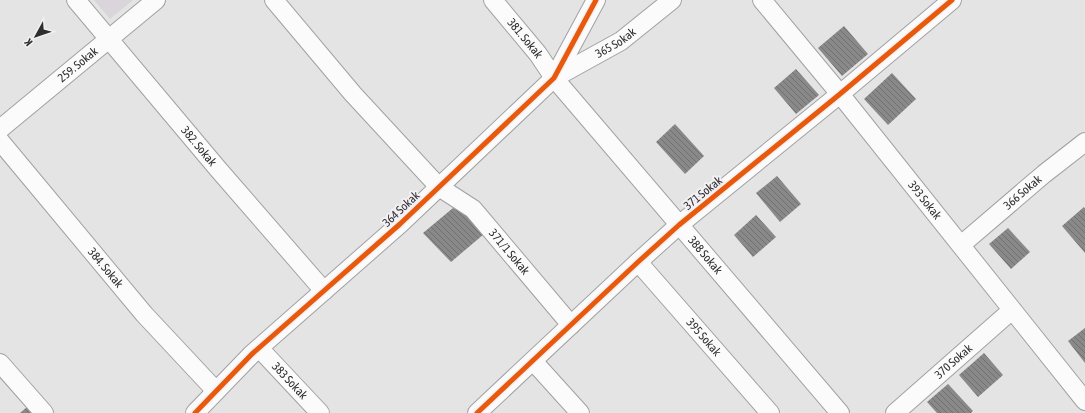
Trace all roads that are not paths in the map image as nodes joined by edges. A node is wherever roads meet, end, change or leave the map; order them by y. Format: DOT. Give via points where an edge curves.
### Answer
graph roads {
  1 [pos="76,0"];
  2 [pos="156,0"];
  3 [pos="274,0"];
  4 [pos="493,0"];
  5 [pos="596,0"];
  6 [pos="762,0"];
  7 [pos="952,0"];
  8 [pos="665,2"];
  9 [pos="110,40"];
  10 [pos="554,78"];
  11 [pos="840,94"];
  12 [pos="0,129"];
  13 [pos="0,141"];
  14 [pos="1085,142"];
  15 [pos="439,187"];
  16 [pos="679,225"];
  17 [pos="961,245"];
  18 [pos="638,262"];
  19 [pos="324,291"];
  20 [pos="1012,310"];
  21 [pos="571,325"];
  22 [pos="259,348"];
  23 [pos="533,361"];
  24 [pos="0,363"];
  25 [pos="216,391"];
  26 [pos="1083,394"];
  27 [pos="44,413"];
  28 [pos="195,413"];
  29 [pos="320,413"];
  30 [pos="478,413"];
  31 [pos="580,413"];
  32 [pos="770,413"];
  33 [pos="840,413"];
  34 [pos="895,413"];
  1 -- 9 [label="street, 382. Sokak"];
  2 -- 9 [label="street, 259. Sokak"];
  3 -- 15 [label="street, 371/1 Sokak" via="353,94"];
  4 -- 10 [label="street, 381. Sokak" via="538,54"];
  5 -- 10 [label="street, 364 Sokak"];
  6 -- 11 [label="street, 393 Sokak"];
  7 -- 11 [label="street, 371 Sokak"];
  8 -- 10 [label="street, 365 Sokak" via="621,41"];
  9 -- 12 [label="street, 259. Sokak"];
  9 -- 19 [label="street, 382. Sokak"];
  10 -- 15 [label="street, 364 Sokak"];
  10 -- 16 [label="street, 388 Sokak"];
  11 -- 16 [label="street, 371 Sokak"];
  11 -- 17 [label="street, 393 Sokak"];
  13 -- 25 [label="street, 384. Sokak" via="144,314"];
  14 -- 17 [label="street, 366 Sokak"];
  15 -- 19 [label="street, 364 Sokak"];
  15 -- 21 [label="street, 371/1 Sokak" via="473,209"];
  16 -- 18 [label="street, 371 Sokak"];
  16 -- 33 [label="street, 388 Sokak"];
  17 -- 20 [label="street, 393 Sokak"];
  18 -- 21 [label="street, 371 Sokak"];
  18 -- 32 [label="street, 395 Sokak"];
  19 -- 22 [label="street, 364 Sokak"];
  20 -- 26 [label="street, 393 Sokak"];
  20 -- 34 [label="street, 370 Sokak"];
  21 -- 23 [label="street, 371 Sokak"];
  22 -- 25 [label="street, 364 Sokak"];
  22 -- 29 [label="street, 383 Sokak"];
  23 -- 30 [label="street, 371 Sokak"];
  23 -- 31 [label="street"];
  24 -- 27 [label="street"];
  25 -- 28 [label="street, 364 Sokak"];
}
